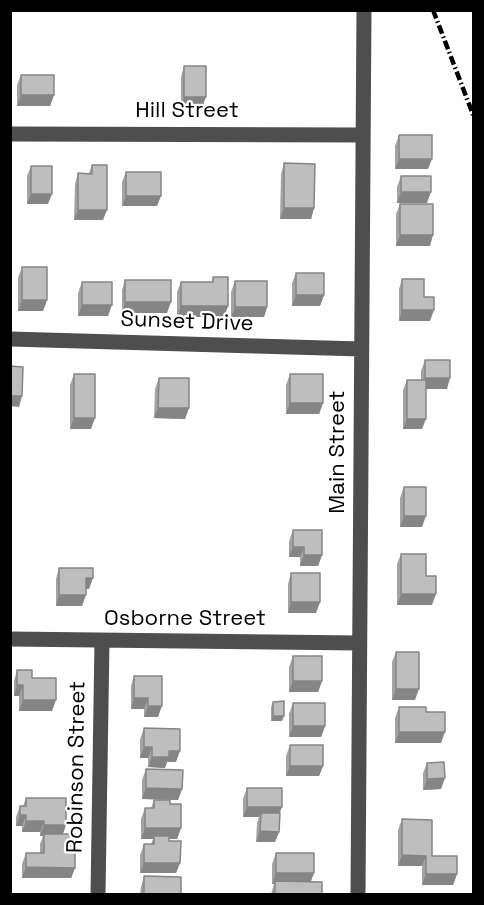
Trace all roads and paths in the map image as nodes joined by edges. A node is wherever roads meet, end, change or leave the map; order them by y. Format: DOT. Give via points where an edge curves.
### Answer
graph roads {
  1 [pos="364,10"];
  2 [pos="10,134"];
  3 [pos="363,135"];
  4 [pos="10,339"];
  5 [pos="361,350"];
  6 [pos="10,639"];
  7 [pos="102,641"];
  8 [pos="359,643"];
  9 [pos="98,894"];
  10 [pos="358,894"];
  1 -- 3 [label="street, Main Street"];
  2 -- 3 [label="street, Hill Street"];
  3 -- 5 [label="street, Main Street"];
  4 -- 5 [label="street, Sunset Drive"];
  5 -- 8 [label="street, Main Street"];
  6 -- 7 [label="street, Osborne Street"];
  7 -- 8 [label="street, Osborne Street"];
  7 -- 9 [label="street, Robinson Street"];
  8 -- 10 [label="street, Main Street"];
}
